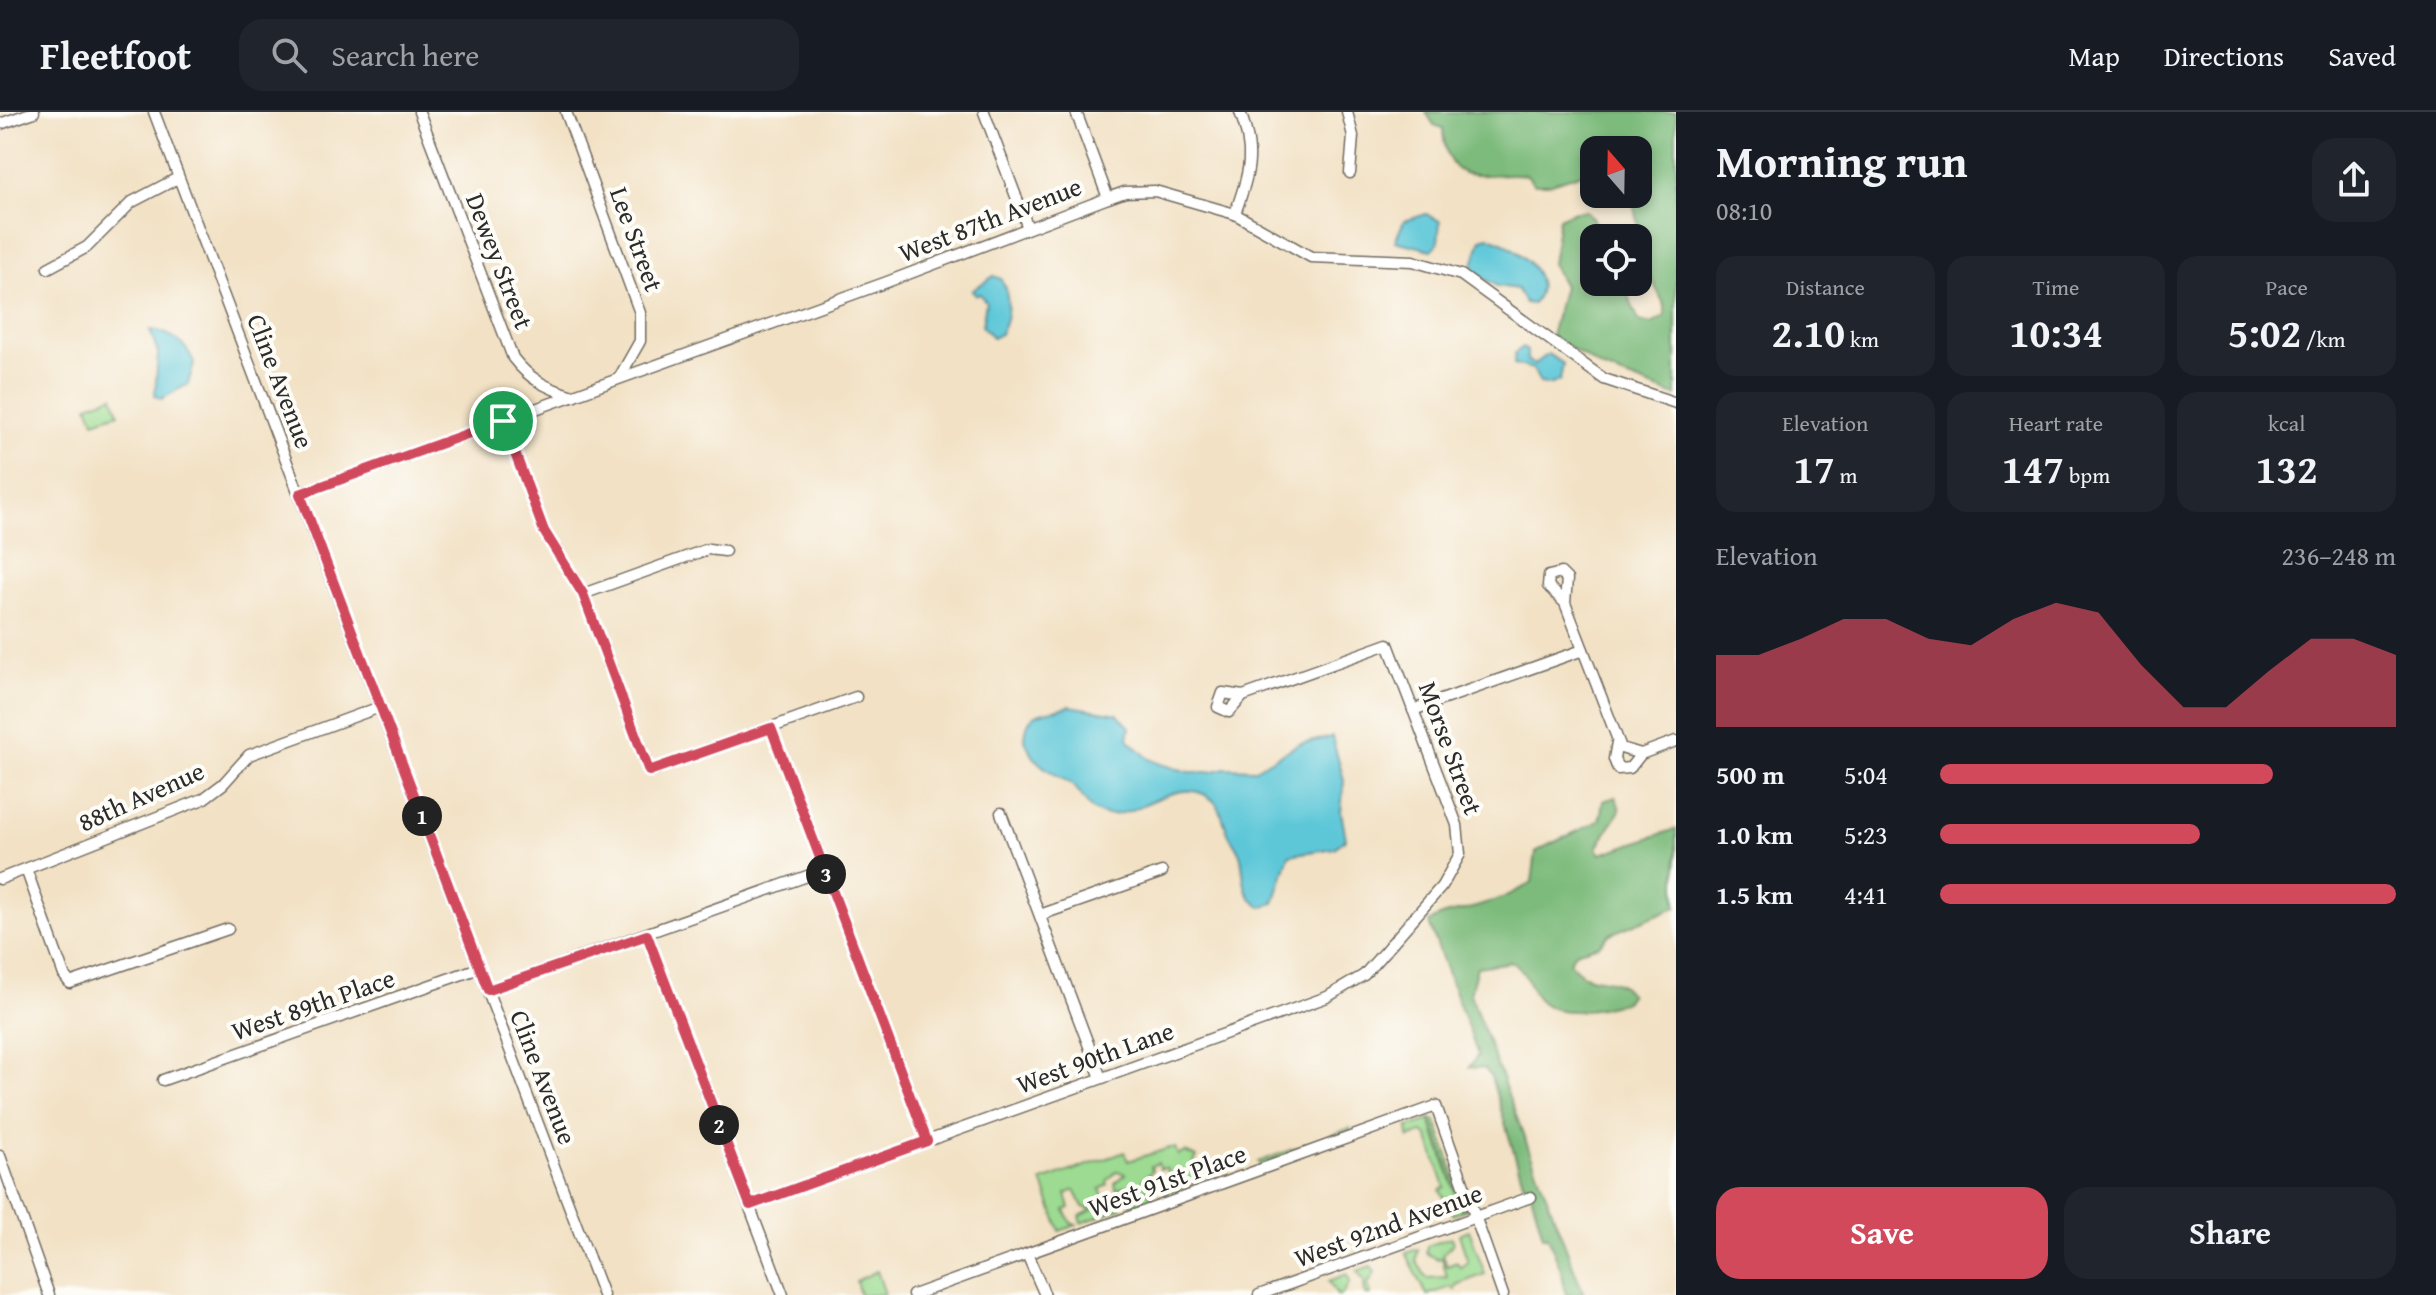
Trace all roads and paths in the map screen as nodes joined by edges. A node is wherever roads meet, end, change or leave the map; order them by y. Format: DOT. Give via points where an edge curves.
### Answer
graph roads {
  1 [pos="34,112"];
  2 [pos="154,112"];
  3 [pos="419,112"];
  4 [pos="566,112"];
  5 [pos="984,112"];
  6 [pos="1076,112"];
  7 [pos="1240,112"];
  8 [pos="1347,112"];
  9 [pos="0,124"];
  10 [pos="1350,173"];
  11 [pos="178,178"];
  12 [pos="1108,198"];
  13 [pos="1235,214"];
  14 [pos="1028,228"];
  15 [pos="48,268"];
  16 [pos="618,380"];
  17 [pos="573,396"];
  18 [pos="1676,403"];
  19 [pos="503,421"];
  20 [pos="300,494"];
  21 [pos="725,551"];
  22 [pos="583,594"];
  23 [pos="1565,603"];
  24 [pos="1583,650"];
  25 [pos="1243,696"];
  26 [pos="856,697"];
  27 [pos="380,707"];
  28 [pos="1413,710"];
  29 [pos="771,728"];
  30 [pos="1676,741"];
  31 [pos="1617,742"];
  32 [pos="1641,754"];
  33 [pos="1001,813"];
  34 [pos="26,869"];
  35 [pos="824,870"];
  36 [pos="1162,872"];
  37 [pos="0,879"];
  38 [pos="1425,906"];
  39 [pos="1040,915"];
  40 [pos="228,929"];
  41 [pos="647,935"];
  42 [pos="479,968"];
  43 [pos="488,990"];
  44 [pos="1101,1078"];
  45 [pos="163,1080"];
  46 [pos="927,1141"];
  47 [pos="0,1156"];
  48 [pos="1531,1197"];
  49 [pos="750,1205"];
  50 [pos="1476,1217"];
  51 [pos="1027,1254"];
  52 [pos="49,1295"];
  53 [pos="603,1295"];
  54 [pos="783,1295"];
  55 [pos="913,1295"];
  56 [pos="1045,1295"];
  57 [pos="1259,1295"];
  58 [pos="1503,1295"];
  1 -- 9 [label="street"];
  2 -- 11 [label="street, Cline Avenue"];
  3 -- 17 [label="street, Dewey Street" via="513,358 526,376"];
  4 -- 16 [label="street, Lee Street" via="640,313 640,341"];
  5 -- 14 [label="street"];
  6 -- 12 [label="street"];
  7 -- 13 [label="street" via="1251,153"];
  8 -- 10 [label="street" via="1353,136"];
  11 -- 15 [label="street" via="132,202 87,247"];
  11 -- 20 [label="street, Cline Avenue"];
  12 -- 13 [label="street, West 87th Avenue" via="1155,191"];
  12 -- 14 [label="street, West 87th Avenue"];
  13 -- 18 [label="street, West 87th Avenue" via="1311,257 1413,261 1461,275 1604,379"];
  14 -- 16 [label="street, West 87th Avenue"];
  16 -- 17 [label="street, West 87th Avenue"];
  17 -- 19 [label="street, West 87th Avenue"];
  19 -- 20 [label="street, West 87th Avenue"];
  19 -- 22 [label="street" via="544,531"];
  20 -- 27 [label="street, Cline Avenue"];
  21 -- 22 [label="street" via="708,549"];
  22 -- 29 [label="street" via="649,771"];
  23 -- 24 [label="street"];
  24 -- 28 [label="street"];
  24 -- 31 [label="street"];
  25 -- 28 [label="street, Morse Street" via="1388,644"];
  26 -- 29 [label="street"];
  27 -- 34 [label="street, 88th Avenue" via="262,749 203,799"];
  27 -- 42 [label="street, Cline Avenue"];
  28 -- 38 [label="street, Morse Street" via="1461,844 1453,871"];
  29 -- 35 [label="street"];
  30 -- 32 [label="street"];
  31 -- 32 [label="street"];
  31 -- 32 [label="street" via="1615,765 1623,770"];
  33 -- 39 [label="street"];
  34 -- 37 [label="street, 88th Avenue"];
  34 -- 40 [label="street" via="70,983"];
  35 -- 41 [label="street"];
  35 -- 46 [label="street"];
  36 -- 39 [label="street"];
  38 -- 44 [label="street, West 90th Lane" via="1348,988"];
  39 -- 44 [label="street"];
  41 -- 43 [label="street"];
  41 -- 49 [label="street"];
  42 -- 43 [label="street, Cline Avenue"];
  42 -- 45 [label="street, West 89th Place"];
  43 -- 53 [label="street, Cline Avenue"];
  44 -- 46 [label="street, West 90th Lane"];
  46 -- 49 [label="street, West 90th Lane"];
  47 -- 52 [label="street"];
  48 -- 50 [label="street, West 92nd Avenue"];
  49 -- 54 [label="street"];
  50 -- 51 [label="street, West 91st Place" via="1436,1106"];
  50 -- 57 [label="street, West 92nd Avenue"];
  50 -- 58 [label="street"];
  51 -- 55 [label="street, West 91st Place"];
  51 -- 56 [label="street"];
}
